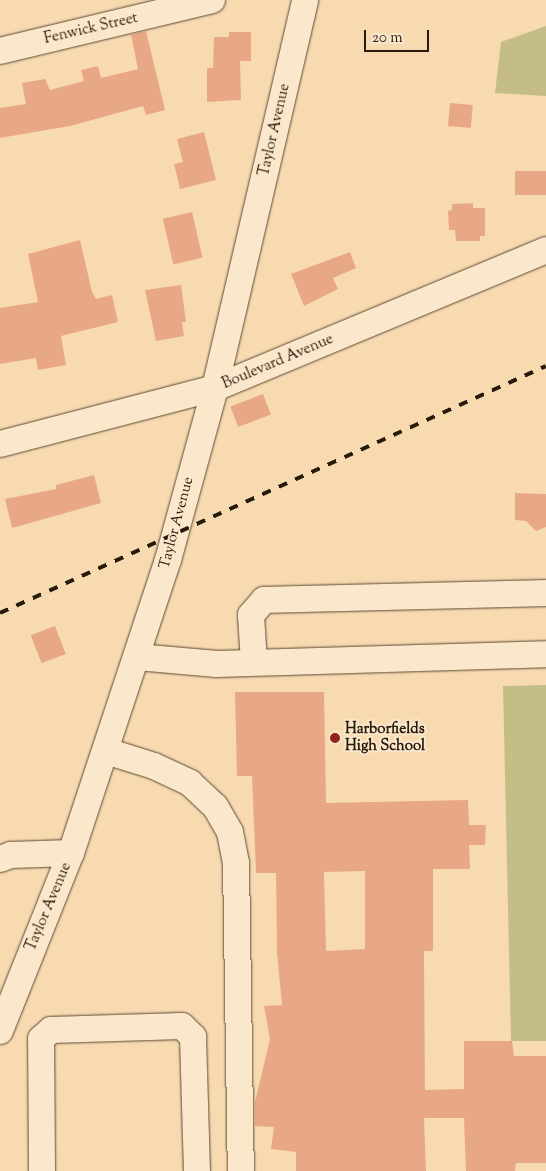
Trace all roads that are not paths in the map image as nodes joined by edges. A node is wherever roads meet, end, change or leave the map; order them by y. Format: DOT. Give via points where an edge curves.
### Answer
graph roads {
  1 [pos="212,0"];
  2 [pos="305,0"];
  3 [pos="0,51"];
  4 [pos="546,250"];
  5 [pos="215,388"];
  6 [pos="0,444"];
  7 [pos="546,593"];
  8 [pos="546,654"];
  9 [pos="137,657"];
  10 [pos="254,662"];
  11 [pos="106,751"];
  12 [pos="72,852"];
  13 [pos="0,859"];
  14 [pos="1,1027"];
  15 [pos="41,1039"];
  16 [pos="42,1171"];
  17 [pos="197,1171"];
  18 [pos="242,1171"];
  1 -- 3 [label="street, Fenwick Street"];
  2 -- 5 [label="street, Taylor Avenue"];
  4 -- 5 [label="street, Boulevard Avenue"];
  5 -- 6 [label="street, Boulevard Avenue"];
  5 -- 9 [label="street, Taylor Avenue" via="168,560"];
  7 -- 10 [label="street" via="264,600 251,615"];
  8 -- 10 [label="street"];
  9 -- 10 [label="street" via="217,664"];
  9 -- 11 [label="street, Taylor Avenue"];
  11 -- 12 [label="street, Taylor Avenue"];
  11 -- 18 [label="street" via="154,766 190,782 215,806 230,832 236,863"];
  12 -- 13 [label="street" via="11,855"];
  12 -- 14 [label="street, Taylor Avenue"];
  14 -- 15 [label="street"];
  15 -- 16 [label="street"];
  15 -- 17 [label="street" via="51,1030 182,1026 193,1037"];
}
